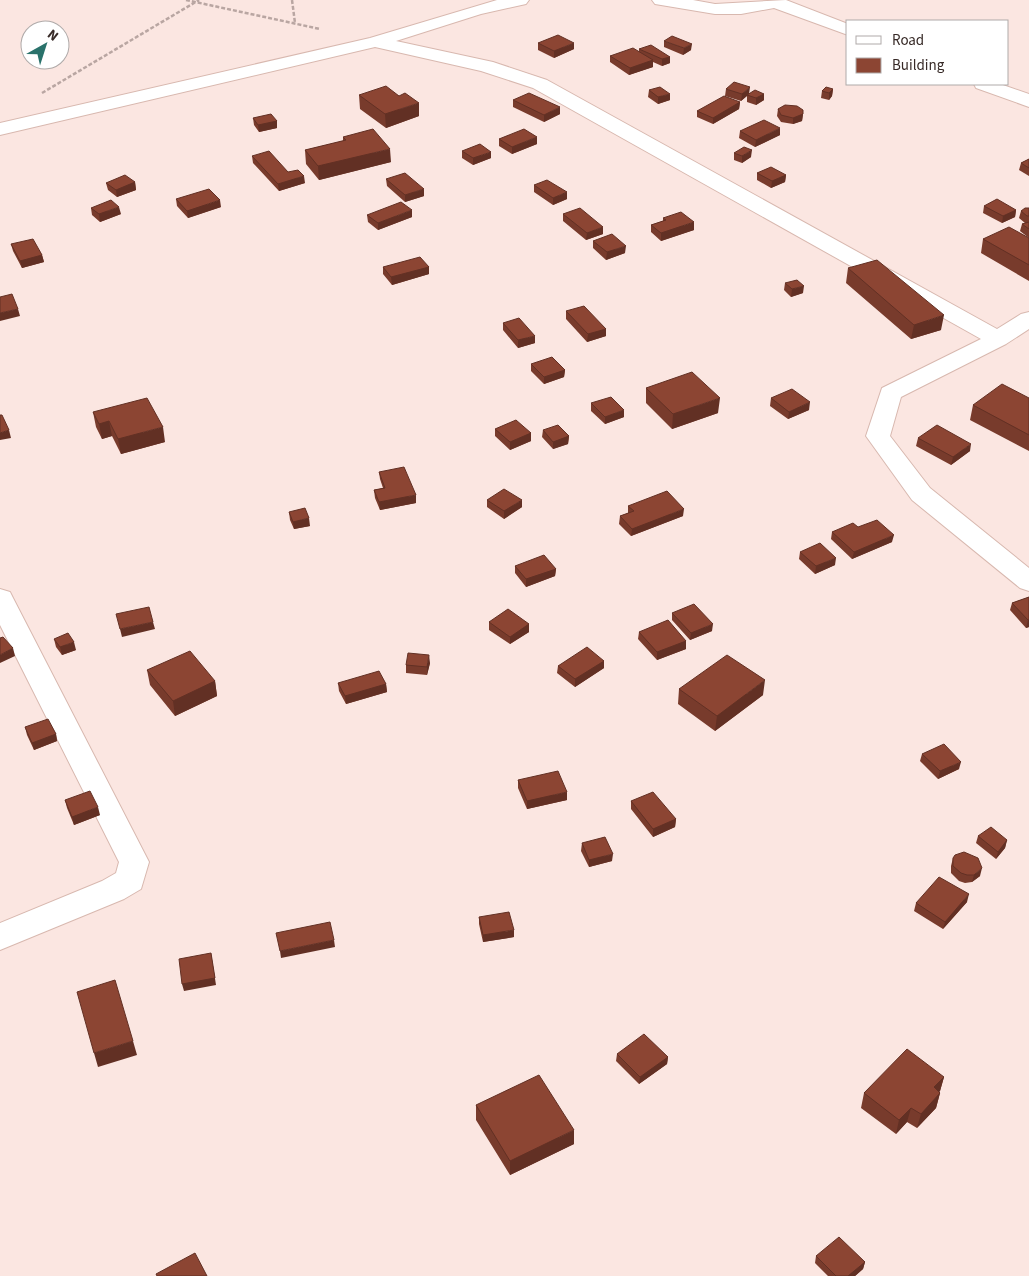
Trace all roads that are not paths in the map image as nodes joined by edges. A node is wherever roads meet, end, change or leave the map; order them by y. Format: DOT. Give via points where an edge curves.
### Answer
graph roads {
  1 [pos="520,0"];
  2 [pos="661,0"];
  3 [pos="773,1"];
  4 [pos="846,29"];
  5 [pos="375,42"];
  6 [pos="987,85"];
  7 [pos="1029,101"];
  8 [pos="0,129"];
  9 [pos="1029,319"];
  10 [pos="998,339"];
  11 [pos="1029,582"];
  12 [pos="0,598"];
  13 [pos="0,937"];
  1 -- 5 [label="street" via="476,10"];
  2 -- 3 [label="street" via="714,9 741,9"];
  3 -- 4 [label="street"];
  5 -- 8 [label="street"];
  5 -- 10 [label="street" via="486,66 540,84"];
  6 -- 7 [label="street"];
  9 -- 10 [label="street"];
  10 -- 11 [label="street" via="890,393 878,436 922,494"];
  12 -- 13 [label="street" via="134,862 130,880 113,890"];
}
